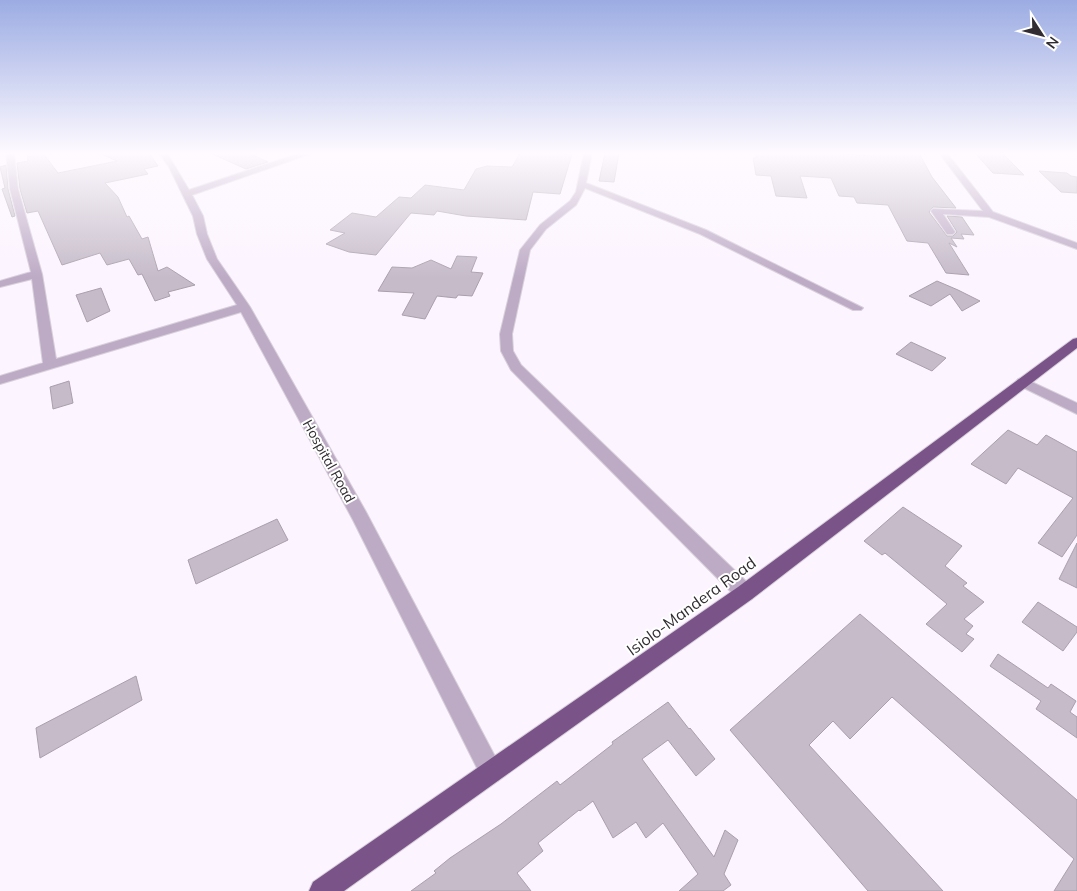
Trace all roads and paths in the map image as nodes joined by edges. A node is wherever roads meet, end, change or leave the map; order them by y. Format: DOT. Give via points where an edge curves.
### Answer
graph roads {
  1 [pos="187,194"];
  2 [pos="11,195"];
  3 [pos="578,195"];
  4 [pos="609,195"];
  5 [pos="975,195"];
  6 [pos="990,214"];
  7 [pos="950,232"];
  8 [pos="1077,246"];
  9 [pos="37,274"];
  10 [pos="0,284"];
  11 [pos="244,307"];
  12 [pos="857,308"];
  13 [pos="1077,342"];
  14 [pos="50,365"];
  15 [pos="0,380"];
  16 [pos="1023,382"];
  17 [pos="1077,409"];
  18 [pos="745,593"];
  19 [pos="491,772"];
  20 [pos="322,891"];
  1 -- 11 [label="street, Hospital Road" via="212,259"];
  2 -- 9 [label="street"];
  3 -- 18 [label="street" via="525,250 506,334 507,350 516,367"];
  4 -- 12 [label="street" via="703,232"];
  5 -- 6 [label="street"];
  6 -- 7 [label="street" via="936,211"];
  6 -- 8 [label="street"];
  9 -- 10 [label="street"];
  9 -- 14 [label="street"];
  11 -- 14 [label="street"];
  11 -- 19 [label="street, Hospital Road" via="360,517"];
  13 -- 16 [label="highway, Isiolo-Mandera Road"];
  14 -- 15 [label="street"];
  16 -- 17 [label="street"];
  16 -- 18 [label="highway, Isiolo-Mandera Road"];
  18 -- 19 [label="highway, Isiolo-Mandera Road"];
  19 -- 20 [label="highway, Isiolo-Mandera Road"];
}
